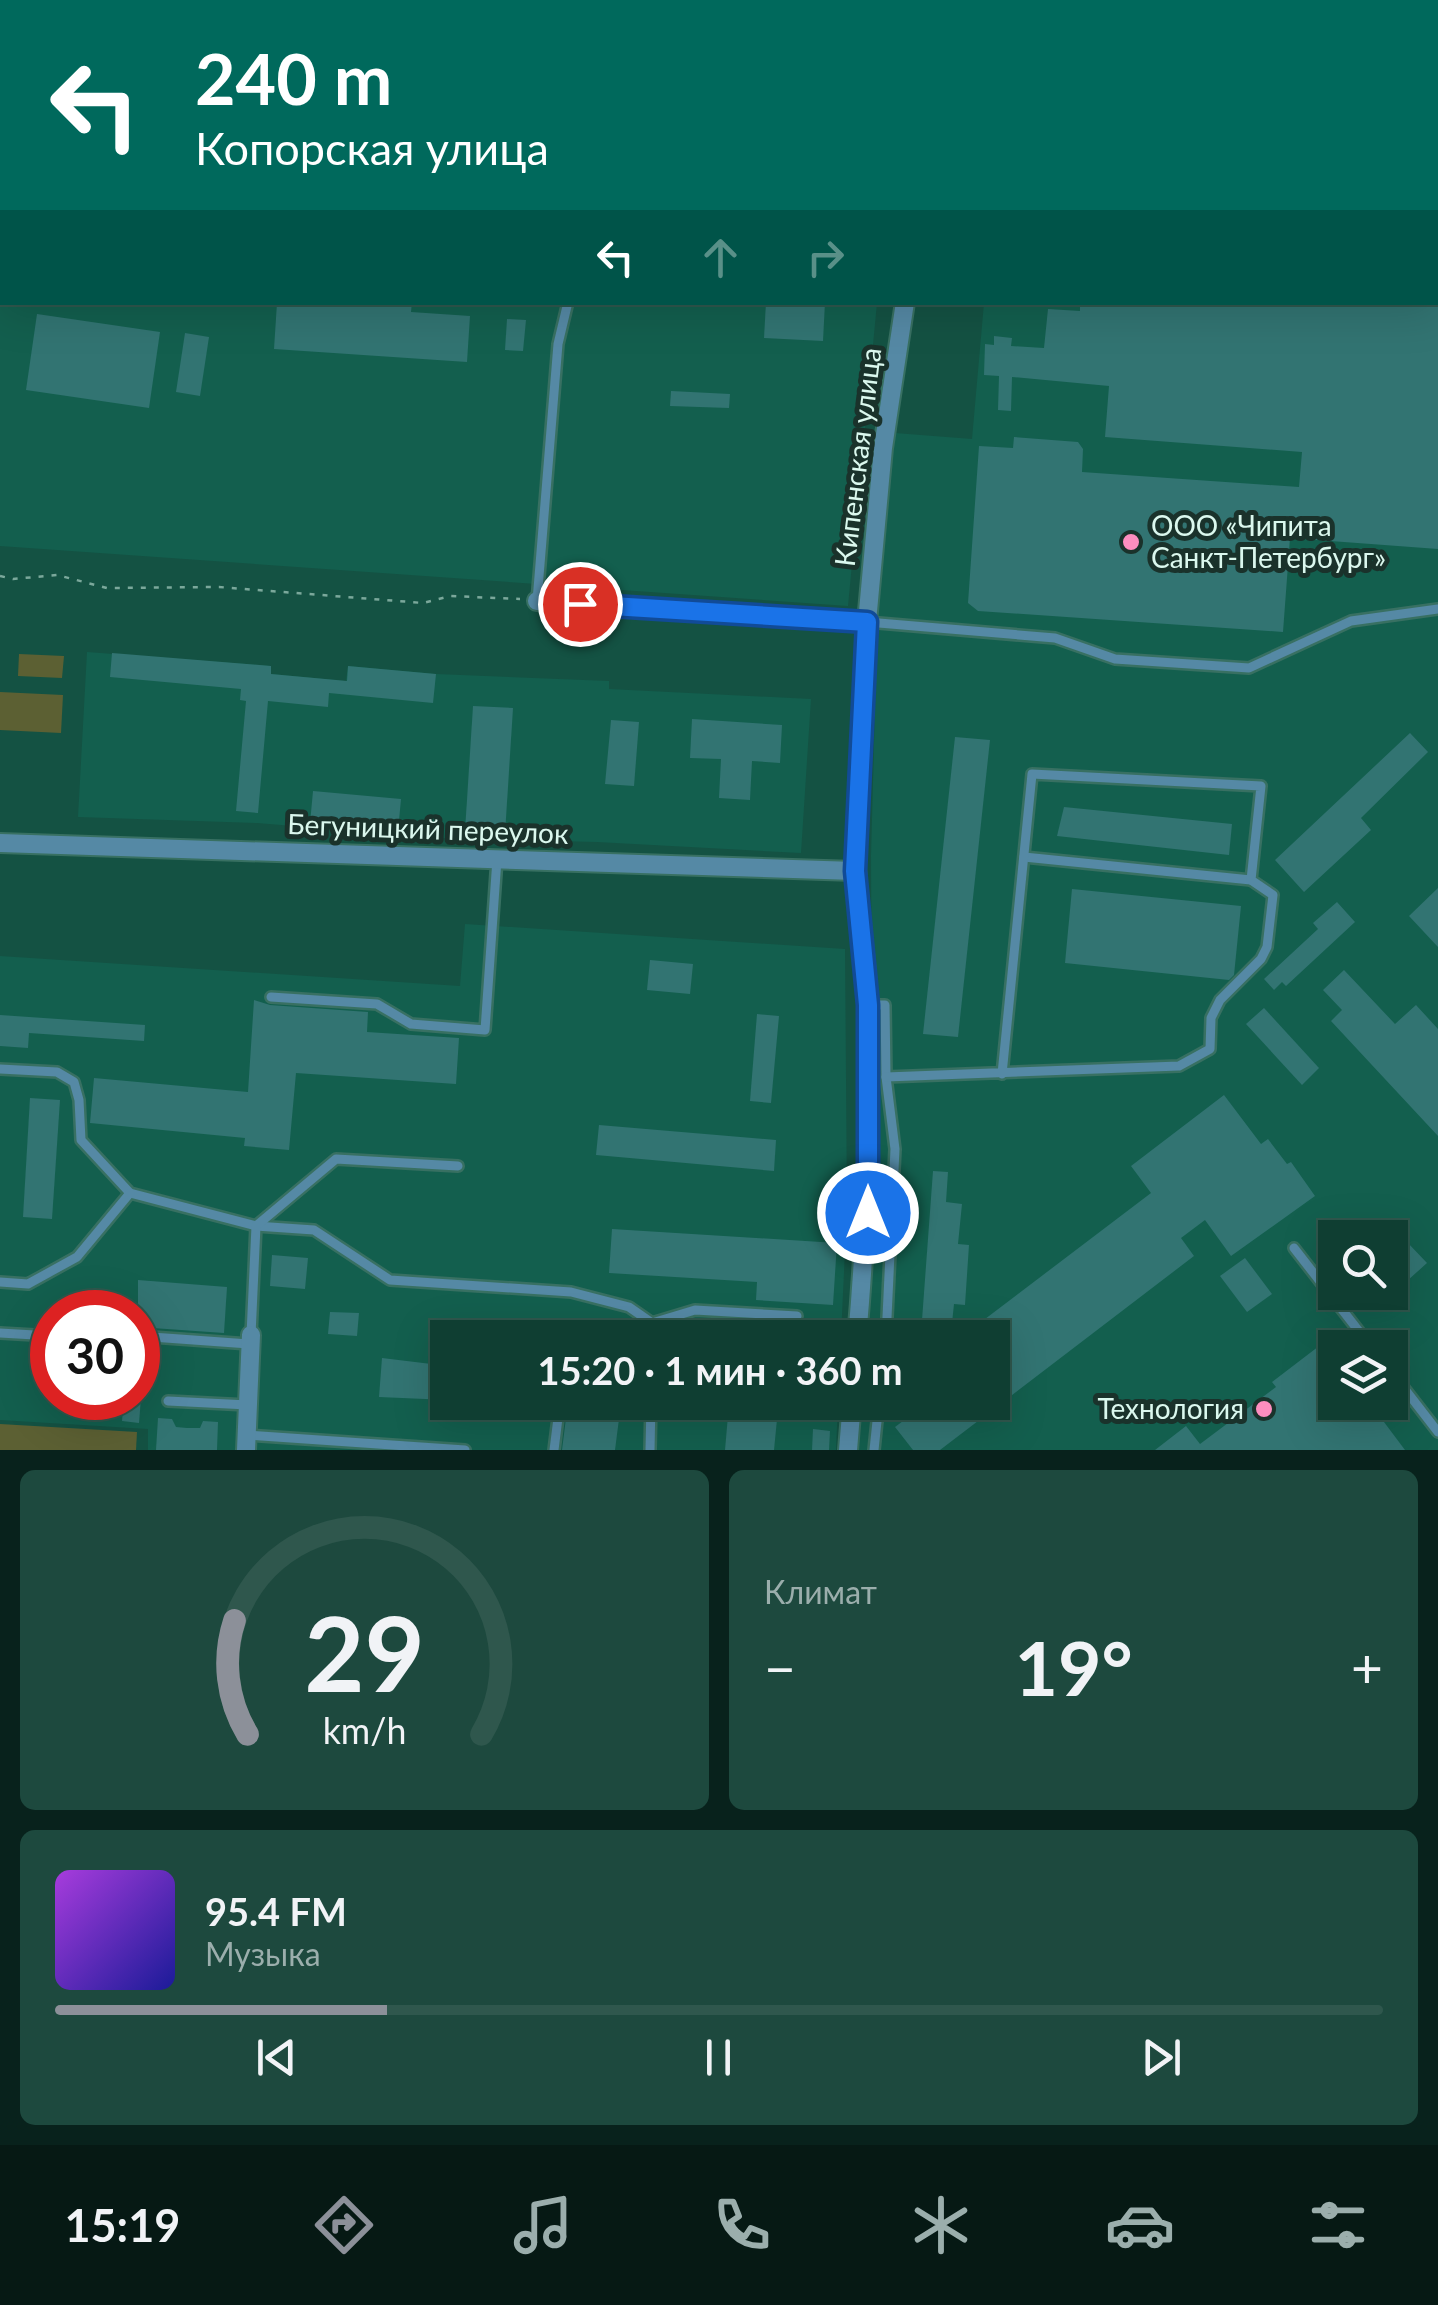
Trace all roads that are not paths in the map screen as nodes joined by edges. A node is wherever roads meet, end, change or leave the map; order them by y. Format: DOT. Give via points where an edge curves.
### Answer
graph roads {
  1 [pos="567,305"];
  2 [pos="905,305"];
  3 [pos="537,601"];
  4 [pos="1438,609"];
  5 [pos="867,622"];
  6 [pos="0,843"];
  7 [pos="1024,857"];
  8 [pos="497,859"];
  9 [pos="855,871"];
  10 [pos="1251,880"];
  11 [pos="271,997"];
  12 [pos="868,1005"];
  13 [pos="0,1069"];
  14 [pos="1002,1074"];
  15 [pos="886,1077"];
  16 [pos="458,1166"];
  17 [pos="130,1193"];
  18 [pos="256,1226"];
  19 [pos="1294,1248"];
  20 [pos="0,1282"];
  21 [pos="797,1316"];
  22 [pos="648,1320"];
  23 [pos="662,1320"];
  24 [pos="859,1320"];
  25 [pos="887,1320"];
  26 [pos="1358,1330"];
  27 [pos="0,1333"];
  28 [pos="30,1335"];
  29 [pos="160,1337"];
  30 [pos="251,1340"];
  31 [pos="1408,1393"];
  32 [pos="168,1401"];
  33 [pos="248,1405"];
  34 [pos="558,1420"];
  35 [pos="651,1420"];
  36 [pos="850,1420"];
  37 [pos="877,1420"];
  38 [pos="1438,1432"];
  39 [pos="247,1442"];
  40 [pos="407,1448"];
  41 [pos="465,1450"];
  42 [pos="554,1450"];
  43 [pos="650,1450"];
  44 [pos="848,1450"];
  45 [pos="874,1450"];
  1 -- 3 [label="lane" via="558,344"];
  2 -- 5 [label="street, Кипенская улица"];
  3 -- 5 [label="street"];
  4 -- 5 [label="lane" via="1351,621 1249,668 1114,659 1055,638"];
  5 -- 9 [label="street, Кипенская улица"];
  6 -- 8 [label="street, Бегуницкий переулок"];
  7 -- 10 [label="lane"];
  7 -- 10 [label="lane" via="1032,774 1261,786"];
  7 -- 14 [label="lane"];
  8 -- 9 [label="street, Бегуницкий переулок"];
  8 -- 11 [label="lane" via="486,1030 411,1024 377,1004"];
  9 -- 12 [label="street, Кипенская улица"];
  10 -- 14 [label="lane" via="1273,895 1267,947 1220,1000 1210,1018 1210,1049 1180,1066"];
  12 -- 15 [label="lane" via="885,1005"];
  12 -- 24 [label="street, Кипенская улица" via="868,1213"];
  13 -- 17 [label="lane" via="57,1072 74,1082 81,1140"];
  14 -- 15 [label="lane"];
  15 -- 25 [label="lane" via="895,1149"];
  16 -- 18 [label="lane" via="336,1159"];
  17 -- 18 [label="lane"];
  17 -- 20 [label="lane" via="77,1257 28,1284"];
  18 -- 22 [label="lane" via="314,1230 390,1280 572,1292 629,1306"];
  18 -- 30 [label="lane"];
  19 -- 26 [label="lane"];
  21 -- 23 [label="lane" via="694,1310"];
  27 -- 28 [label="lane"];
  29 -- 30 [label="lane"];
  30 -- 33 [label="street"];
  31 -- 38 [label="lane"];
  32 -- 33 [label="lane"];
  33 -- 39 [label="street"];
  34 -- 42 [label="lane"];
  35 -- 43 [label="lane"];
  36 -- 44 [label="street"];
  37 -- 45 [label="lane"];
  39 -- 40 [label="lane"];
  40 -- 41 [label="lane"];
}
